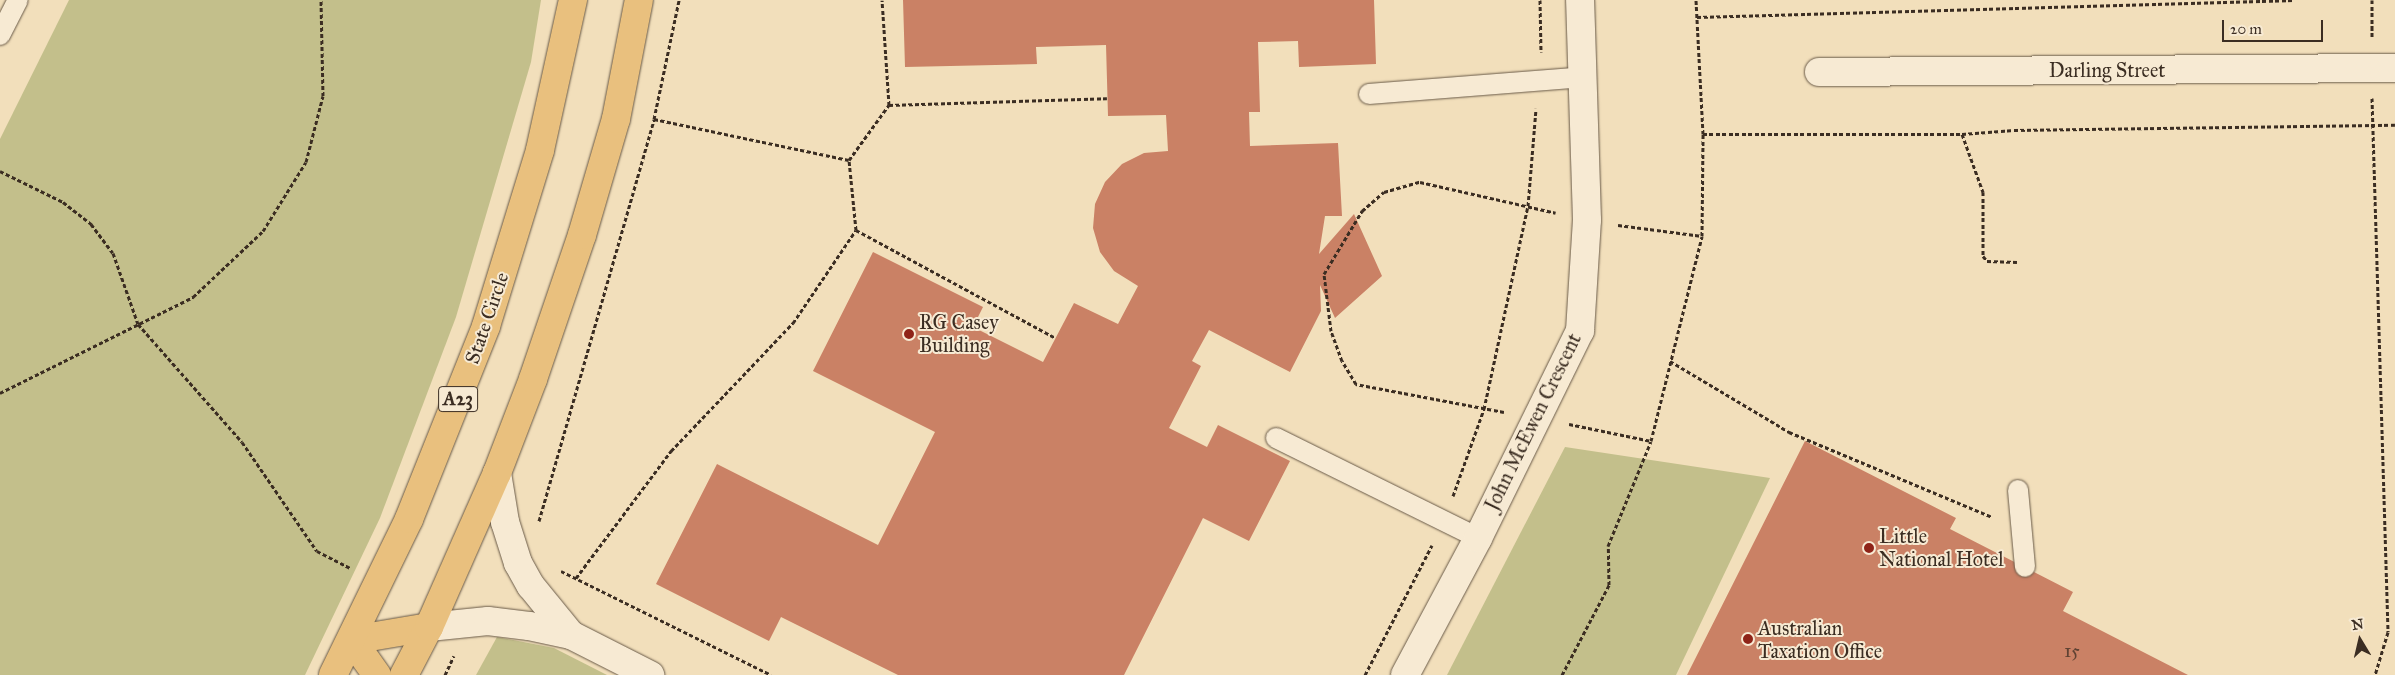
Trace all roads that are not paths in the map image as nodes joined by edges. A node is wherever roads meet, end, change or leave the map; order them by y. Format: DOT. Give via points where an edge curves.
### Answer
graph roads {
  1 [pos="18,0"];
  2 [pos="573,0"];
  3 [pos="639,0"];
  4 [pos="1580,0"];
  5 [pos="0,35"];
  6 [pos="2395,68"];
  7 [pos="1819,72"];
  8 [pos="1583,77"];
  9 [pos="1368,94"];
  10 [pos="1276,438"];
  11 [pos="497,473"];
  12 [pos="2018,490"];
  13 [pos="1478,538"];
  14 [pos="2025,567"];
  15 [pos="428,627"];
  16 [pos="571,635"];
  17 [pos="352,640"];
  18 [pos="333,675"];
  19 [pos="376,675"];
  20 [pos="404,675"];
  21 [pos="650,675"];
  22 [pos="1405,675"];
  1 -- 5 [label="lane"];
  2 -- 17 [label="highway, State Circle / A23" via="540,150 486,326 431,466"];
  3 -- 11 [label="highway" via="616,119 582,235"];
  4 -- 8 [label="street, John McEwen Crescent"];
  6 -- 7 [label="street, Darling Street"];
  8 -- 9 [label="lane"];
  8 -- 13 [label="street, John McEwen Crescent" via="1587,220 1580,331"];
  10 -- 13 [label="lane"];
  11 -- 15 [label="highway"];
  11 -- 16 [label="street" via="505,522 518,563"];
  12 -- 14 [label="lane"];
  13 -- 22 [label="street, John McEwen Crescent"];
  15 -- 16 [label="street" via="488,621"];
  15 -- 17 [label="highway"];
  15 -- 20 [label="highway"];
  16 -- 21 [label="street"];
  17 -- 18 [label="highway, State Circle / A23"];
  17 -- 19 [label="highway"];
}
